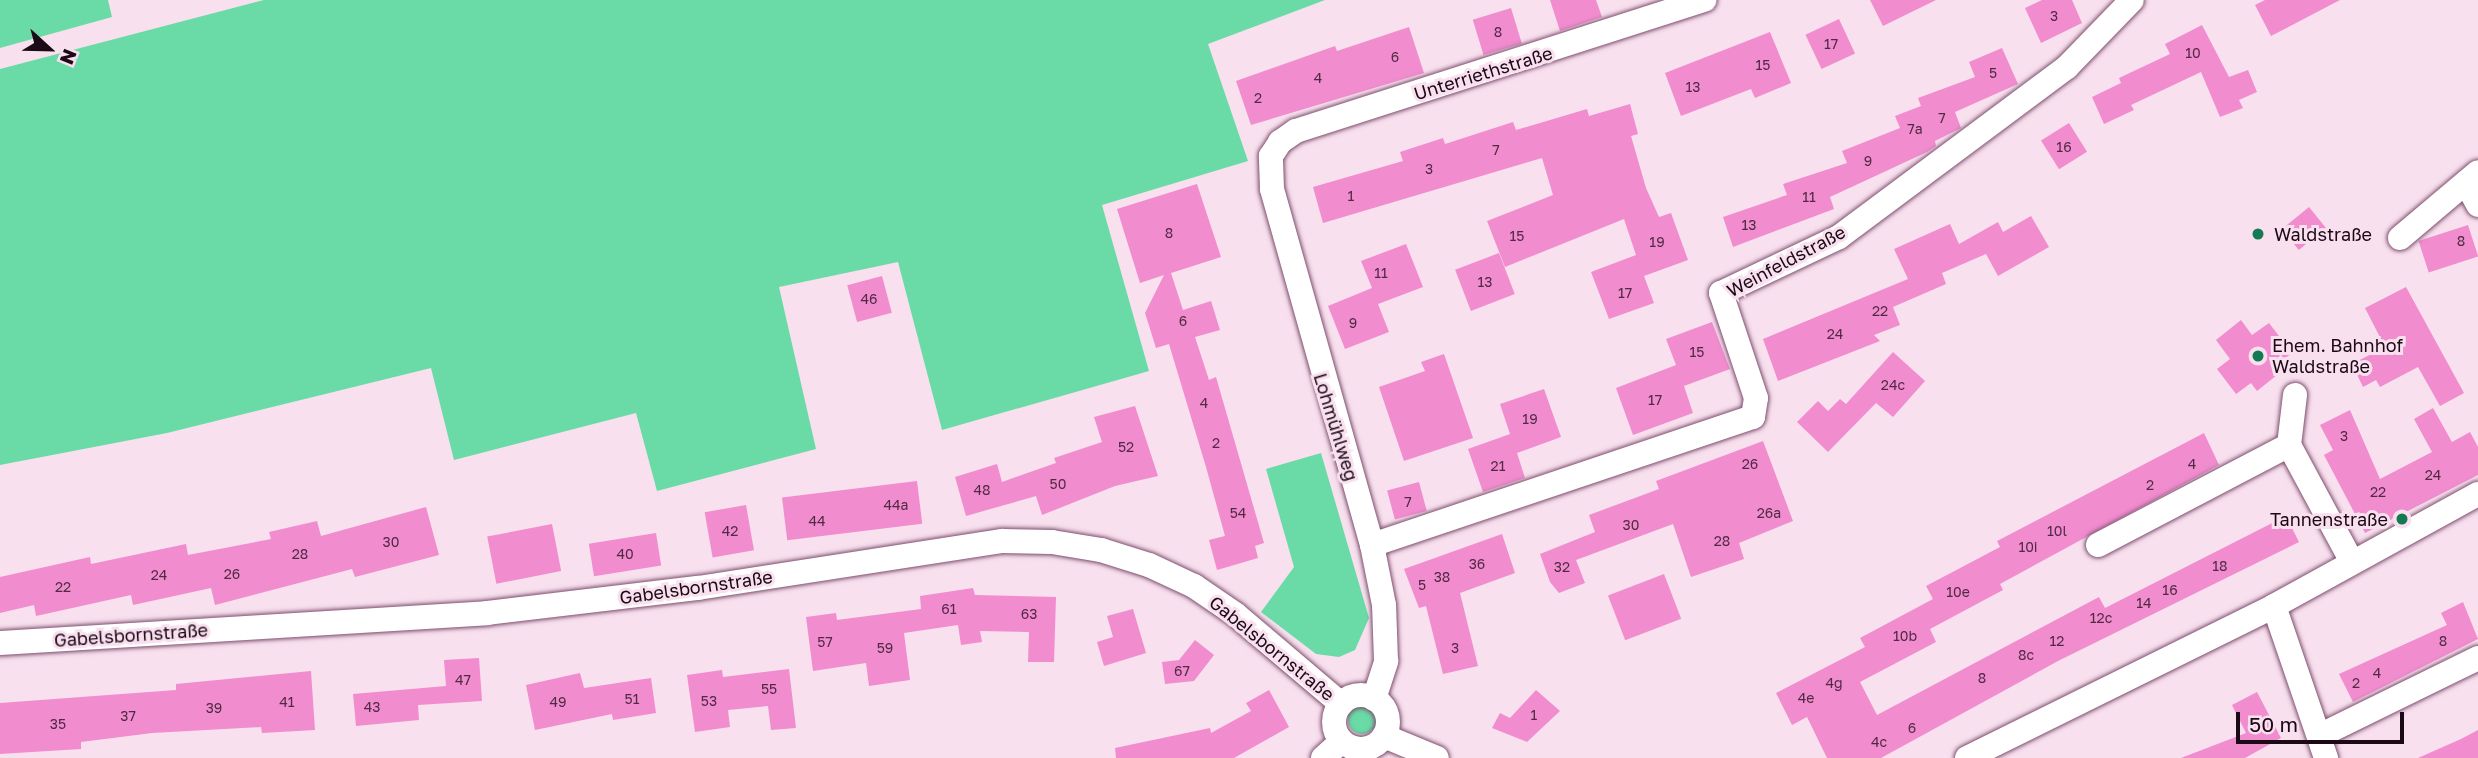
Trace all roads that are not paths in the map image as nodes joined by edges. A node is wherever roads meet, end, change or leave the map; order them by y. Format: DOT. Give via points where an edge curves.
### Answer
graph roads {
  1 [pos="1704,0"];
  2 [pos="2132,0"];
  3 [pos="1271,156"];
  4 [pos="2472,177"];
  5 [pos="2478,205"];
  6 [pos="2400,238"];
  7 [pos="2295,395"];
  8 [pos="2288,445"];
  9 [pos="2478,494"];
  10 [pos="1372,545"];
  11 [pos="2098,545"];
  12 [pos="2352,562"];
  13 [pos="2274,606"];
  14 [pos="0,643"];
  15 [pos="2478,658"];
  16 [pos="1374,699"];
  17 [pos="1341,705"];
  18 [pos="1384,736"];
  19 [pos="1342,741"];
  20 [pos="2323,747"];
  21 [pos="1323,758"];
  22 [pos="1437,758"];
  23 [pos="1967,758"];
  1 -- 3 [label="street, Unterriethstraße" via="1296,131 1280,142"];
  2 -- 10 [label="street, Weinfeldstraße" via="2067,67 1839,237 1721,293 1756,398 1753,417"];
  3 -- 10 [label="street, Lohmühlweg" via="1272,189"];
  4 -- 5 [label="street"];
  4 -- 6 [label="street"];
  7 -- 8 [label="street"];
  8 -- 11 [label="street"];
  8 -- 12 [label="street"];
  9 -- 12 [label="street"];
  10 -- 16 [label="street, Lohmühlweg" via="1387,633 1382,681"];
  12 -- 13 [label="street"];
  13 -- 20 [label="street"];
  13 -- 23 [label="street"];
  14 -- 17 [label="street, Gabelsbornstraße" via="487,613 698,588 1002,541 1052,542 1137,561 1194,586 1235,614"];
  15 -- 20 [label="street"];
  16 -- 17 [label="street" via="1360,695"];
  16 -- 18 [label="street" via="1388,719"];
  17 -- 19 [label="street" via="1335,719"];
  18 -- 19 [label="street" via="1365,749"];
  18 -- 22 [label="street"];
  19 -- 21 [label="street"];
}
